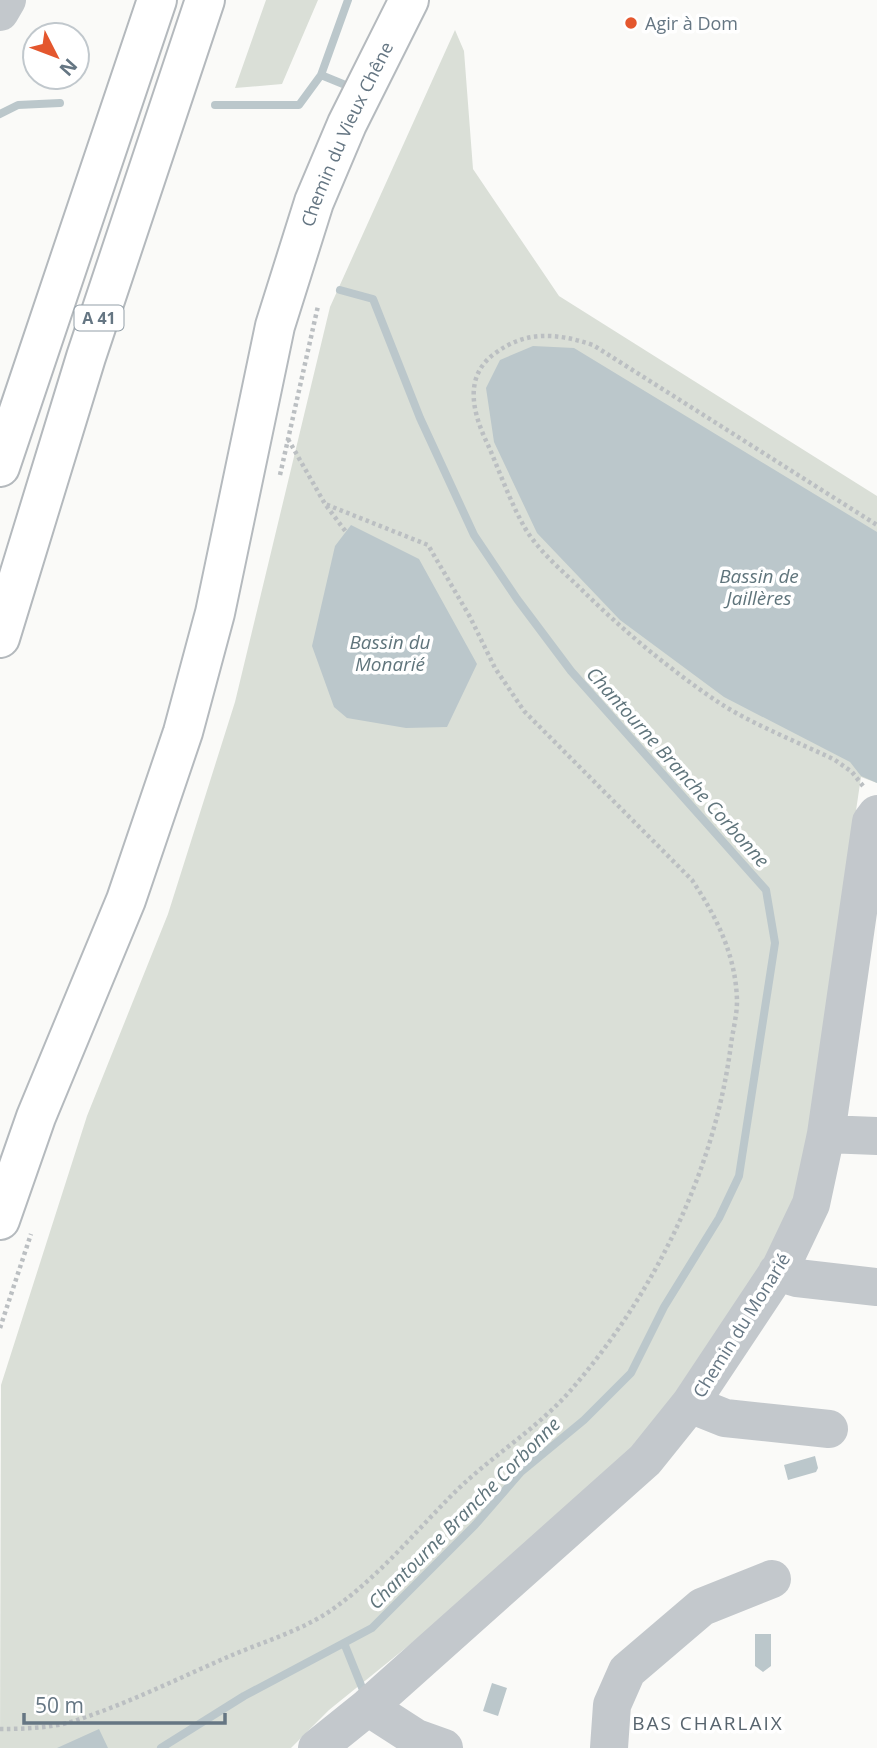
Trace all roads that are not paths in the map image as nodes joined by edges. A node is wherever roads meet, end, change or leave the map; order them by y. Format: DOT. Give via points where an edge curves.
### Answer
graph roads {
  1 [pos="7,0"];
  2 [pos="129,0"];
  3 [pos="156,0"];
  4 [pos="205,0"];
  5 [pos="409,0"];
  6 [pos="0,12"];
  7 [pos="0,432"];
  8 [pos="0,467"];
  9 [pos="0,638"];
  10 [pos="873,803"];
  11 [pos="826,1134"];
  12 [pos="877,1136"];
  13 [pos="0,1220"];
  14 [pos="777,1272"];
  15 [pos="877,1287"];
  16 [pos="690,1404"];
  17 [pos="829,1429"];
  18 [pos="772,1579"];
  19 [pos="368,1707"];
  20 [pos="439,1747"];
  21 [pos="317,1748"];
  22 [pos="609,1748"];
  1 -- 6 [label="street"];
  2 -- 7 [label="main road"];
  3 -- 8 [label="main road, A 41"];
  4 -- 9 [label="main road, A 41" via="86,357"];
  5 -- 13 [label="main road, Chemin du Vieux Chêne" via="314,202 259,394 215,613 183,732 126,900 36,1117"];
  10 -- 11 [label="street, Chemin du Monarié"];
  11 -- 12 [label="street"];
  11 -- 14 [label="street, Chemin du Monarié" via="811,1204"];
  14 -- 15 [label="street"];
  14 -- 16 [label="street, Chemin du Monarié"];
  16 -- 17 [label="street" via="725,1418"];
  16 -- 19 [label="street, Chemin du Monarié" via="645,1460"];
  18 -- 22 [label="street" via="702,1607 627,1671 612,1705"];
  19 -- 20 [label="street"];
  19 -- 21 [label="street, Chemin du Monarié"];
}
